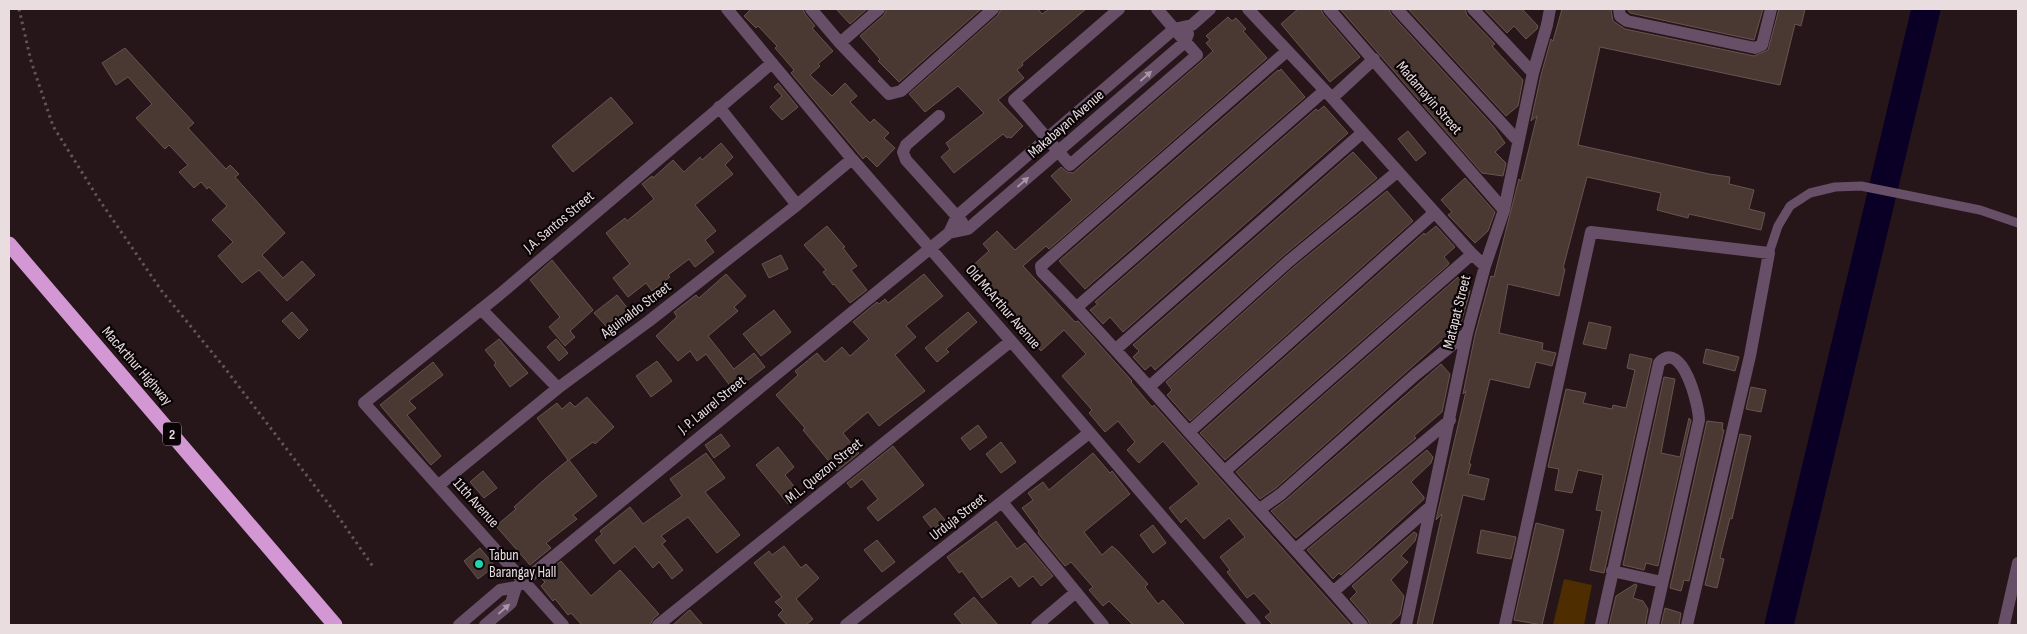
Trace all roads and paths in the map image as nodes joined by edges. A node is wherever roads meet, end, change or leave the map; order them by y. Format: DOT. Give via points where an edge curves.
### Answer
graph roads {
  1 [pos="19,9"];
  2 [pos="727,9"];
  3 [pos="811,9"];
  4 [pos="879,9"];
  5 [pos="993,9"];
  6 [pos="1119,9"];
  7 [pos="1156,9"];
  8 [pos="1210,9"];
  9 [pos="1248,9"];
  10 [pos="1329,9"];
  11 [pos="1397,9"];
  12 [pos="1473,9"];
  13 [pos="1550,9"];
  14 [pos="1619,9"];
  15 [pos="1770,9"];
  16 [pos="1192,24"];
  17 [pos="1174,29"];
  18 [pos="1186,42"];
  19 [pos="840,43"];
  20 [pos="1287,51"];
  21 [pos="1374,59"];
  22 [pos="772,63"];
  23 [pos="1533,73"];
  24 [pos="1328,95"];
  25 [pos="719,107"];
  26 [pos="938,116"];
  27 [pos="1362,133"];
  28 [pos="1047,138"];
  29 [pos="1518,140"];
  30 [pos="1058,151"];
  31 [pos="852,159"];
  32 [pos="1397,172"];
  33 [pos="797,205"];
  34 [pos="1504,210"];
  35 [pos="1434,213"];
  36 [pos="957,216"];
  37 [pos="2018,223"];
  38 [pos="968,229"];
  39 [pos="949,233"];
  40 [pos="9,244"];
  41 [pos="930,249"];
  42 [pos="1472,254"];
  43 [pos="1769,254"];
  44 [pos="1485,266"];
  45 [pos="1077,307"];
  46 [pos="481,309"];
  47 [pos="1467,333"];
  48 [pos="1011,341"];
  49 [pos="1116,349"];
  50 [pos="1149,387"];
  51 [pos="558,388"];
  52 [pos="364,403"];
  53 [pos="1450,420"];
  54 [pos="1189,432"];
  55 [pos="1090,433"];
  56 [pos="1225,471"];
  57 [pos="438,485"];
  58 [pos="1002,502"];
  59 [pos="1430,507"];
  60 [pos="1260,509"];
  61 [pos="1296,549"];
  62 [pos="2018,563"];
  63 [pos="374,568"];
  64 [pos="1612,571"];
  65 [pos="1662,582"];
  66 [pos="520,584"];
  67 [pos="1076,592"];
  68 [pos="1333,592"];
  69 [pos="476,610"];
  70 [pos="487,624"];
  71 [pos="335,625"];
  72 [pos="459,625"];
  73 [pos="563,625"];
  74 [pos="658,625"];
  75 [pos="846,625"];
  76 [pos="1037,625"];
  77 [pos="1103,625"];
  78 [pos="1255,625"];
  79 [pos="1362,625"];
  80 [pos="1406,625"];
  81 [pos="1505,625"];
  82 [pos="1600,625"];
  83 [pos="1653,625"];
  84 [pos="1687,625"];
  85 [pos="2004,625"];
  1 -- 63 [label="path" via="31,61 53,126 98,198 161,290 224,367"];
  2 -- 22 [label="street, Old McArthur Avenue"];
  3 -- 19 [label="street"];
  4 -- 19 [label="street"];
  5 -- 19 [label="street" via="894,94 889,94"];
  6 -- 28 [label="street" via="1014,100"];
  7 -- 17 [label="street"];
  8 -- 16 [label="street, Makabayan Avenue"];
  9 -- 20 [label="street"];
  10 -- 21 [label="street, Madamayin Street"];
  11 -- 29 [label="street"];
  12 -- 23 [label="street"];
  13 -- 23 [label="street, Matapat Street"];
  14 -- 15 [label="street" via="1620,16 1627,21 1755,48 1762,46"];
  16 -- 17 [label="street, Makabayan Avenue"];
  16 -- 18 [label="street"];
  17 -- 18 [label="street"];
  17 -- 28 [label="street, Makabayan Avenue"];
  30 -- 18 [label="street, Makabayan Avenue, one-way"];
  18 -- 30 [label="street" via="1197,55 1070,165"];
  20 -- 24 [label="street"];
  20 -- 45 [label="street" via="1041,266 1042,272"];
  21 -- 24 [label="street"];
  21 -- 34 [label="street, Madamayin Street"];
  22 -- 25 [label="street, J.A. Santos Street"];
  22 -- 31 [label="street, Old McArthur Avenue"];
  23 -- 29 [label="street, Matapat Street"];
  24 -- 27 [label="street"];
  24 -- 45 [label="street"];
  25 -- 33 [label="street"];
  25 -- 46 [label="street, J.A. Santos Street"];
  26 -- 36 [label="street" via="906,145 903,152 906,160"];
  27 -- 32 [label="street"];
  27 -- 49 [label="street"];
  28 -- 30 [label="street"];
  28 -- 36 [label="street, Makabayan Avenue"];
  29 -- 34 [label="street, Matapat Street"];
  38 -- 30 [label="street, Makabayan Avenue, one-way"];
  31 -- 33 [label="street, Aguinaldo Street"];
  31 -- 41 [label="street, Old McArthur Avenue"];
  32 -- 35 [label="street"];
  32 -- 50 [label="street" via="1289,261"];
  33 -- 51 [label="street, Aguinaldo Street"];
  34 -- 44 [label="street, Matapat Street"];
  35 -- 42 [label="street"];
  35 -- 54 [label="street"];
  36 -- 38 [label="street"];
  36 -- 39 [label="street, Makabayan Avenue"];
  37 -- 43 [label="lane" via="1980,210 1861,186 1835,187 1810,193 1790,206 1778,226"];
  38 -- 39 [label="street, Makabayan Avenue"];
  39 -- 41 [label="street, Makabayan Avenue"];
  40 -- 71 [label="highway, MacArthur Highway / 2"];
  41 -- 48 [label="street, Old McArthur Avenue"];
  41 -- 66 [label="street, J. P. Laurel Street"];
  42 -- 44 [label="street"];
  42 -- 56 [label="street"];
  43 -- 81 [label="street" via="1591,232"];
  43 -- 84 [label="street" via="1748,365"];
  44 -- 47 [label="street, Matapat Street"];
  45 -- 49 [label="street"];
  46 -- 51 [label="street"];
  46 -- 52 [label="street, J.A. Santos Street"];
  47 -- 53 [label="street, Matapat Street"];
  47 -- 60 [label="street"];
  48 -- 55 [label="street, Old McArthur Avenue"];
  48 -- 74 [label="street, M.L. Quezon Street"];
  49 -- 50 [label="street"];
  50 -- 54 [label="street"];
  51 -- 57 [label="street, Aguinaldo Street"];
  52 -- 57 [label="street, 11th Avenue"];
  53 -- 59 [label="street, Matapat Street"];
  53 -- 61 [label="street"];
  54 -- 56 [label="street"];
  55 -- 58 [label="street, Urduja Street"];
  55 -- 78 [label="street, Old McArthur Avenue"];
  56 -- 60 [label="street"];
  57 -- 66 [label="street, 11th Avenue"];
  58 -- 67 [label="street"];
  58 -- 75 [label="street, Urduja Street"];
  59 -- 68 [label="street"];
  59 -- 80 [label="street, Matapat Street"];
  60 -- 61 [label="street"];
  61 -- 68 [label="street"];
  62 -- 85 [label="street"];
  64 -- 65 [label="street"];
  64 -- 65 [label="street" via="1659,363 1668,357 1684,369 1696,398 1699,420"];
  64 -- 82 [label="street"];
  65 -- 83 [label="street"];
  66 -- 69 [label="street, J. P. Laurel Street" via="500,590"];
  70 -- 66 [label="street, J. P. Laurel Street, one-way" via="511,603"];
  66 -- 73 [label="street, 11th Avenue"];
  67 -- 76 [label="street"];
  67 -- 77 [label="street"];
  68 -- 79 [label="street"];
  69 -- 70 [label="street"];
  69 -- 72 [label="street, J. P. Laurel Street"];
}
